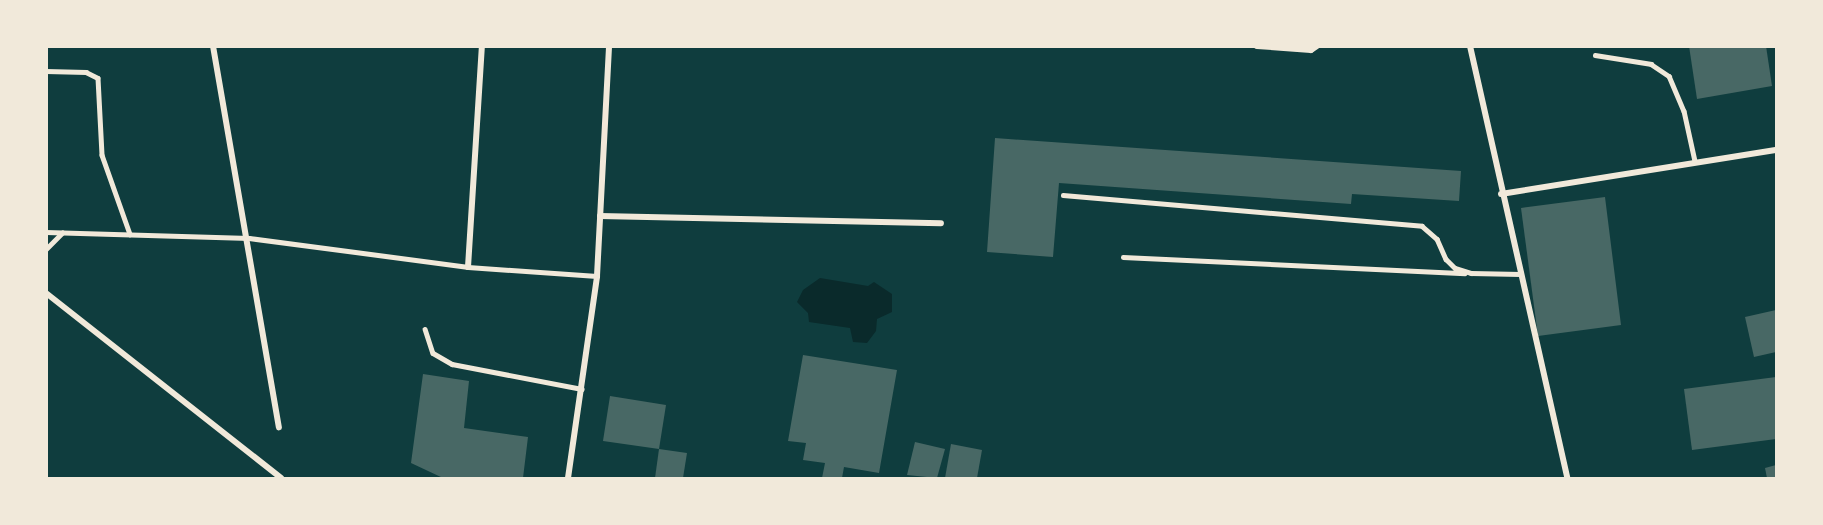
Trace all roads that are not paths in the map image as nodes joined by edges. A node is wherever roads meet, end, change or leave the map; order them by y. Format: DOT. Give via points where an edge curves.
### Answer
graph roads {
  1 [pos="213,46"];
  2 [pos="482,46"];
  3 [pos="609,46"];
  4 [pos="1257,46"];
  5 [pos="1317,46"];
  6 [pos="1470,46"];
  7 [pos="1595,55"];
  8 [pos="46,71"];
  9 [pos="1776,150"];
  10 [pos="1695,161"];
  11 [pos="1501,194"];
  12 [pos="1063,195"];
  13 [pos="600,216"];
  14 [pos="941,223"];
  15 [pos="46,232"];
  16 [pos="62,233"];
  17 [pos="130,234"];
  18 [pos="249,238"];
  19 [pos="46,249"];
  20 [pos="1123,257"];
  21 [pos="468,267"];
  22 [pos="1471,273"];
  23 [pos="1520,274"];
  24 [pos="597,276"];
  25 [pos="46,293"];
  26 [pos="424,329"];
  27 [pos="582,389"];
  28 [pos="279,427"];
  29 [pos="281,478"];
  30 [pos="568,478"];
  31 [pos="1567,478"];
  1 -- 18 [label="street"];
  2 -- 21 [label="street"];
  3 -- 13 [label="street"];
  4 -- 5 [label="street" via="1311,50"];
  6 -- 11 [label="street"];
  7 -- 10 [label="lane" via="1651,64 1669,76 1684,111"];
  8 -- 17 [label="lane" via="86,72 98,78 102,155"];
  9 -- 10 [label="street"];
  10 -- 11 [label="street"];
  11 -- 23 [label="street"];
  12 -- 22 [label="lane" via="1422,226 1437,239 1451,265"];
  13 -- 14 [label="street"];
  13 -- 24 [label="street"];
  15 -- 16 [label="lane"];
  16 -- 17 [label="lane"];
  16 -- 19 [label="lane"];
  17 -- 18 [label="lane"];
  18 -- 21 [label="lane"];
  18 -- 28 [label="street" via="268,381"];
  20 -- 22 [label="lane"];
  21 -- 24 [label="lane"];
  22 -- 23 [label="lane"];
  23 -- 31 [label="street"];
  24 -- 27 [label="street"];
  25 -- 29 [label="street"];
  26 -- 27 [label="lane" via="433,353 452,364"];
  27 -- 30 [label="street"];
}
